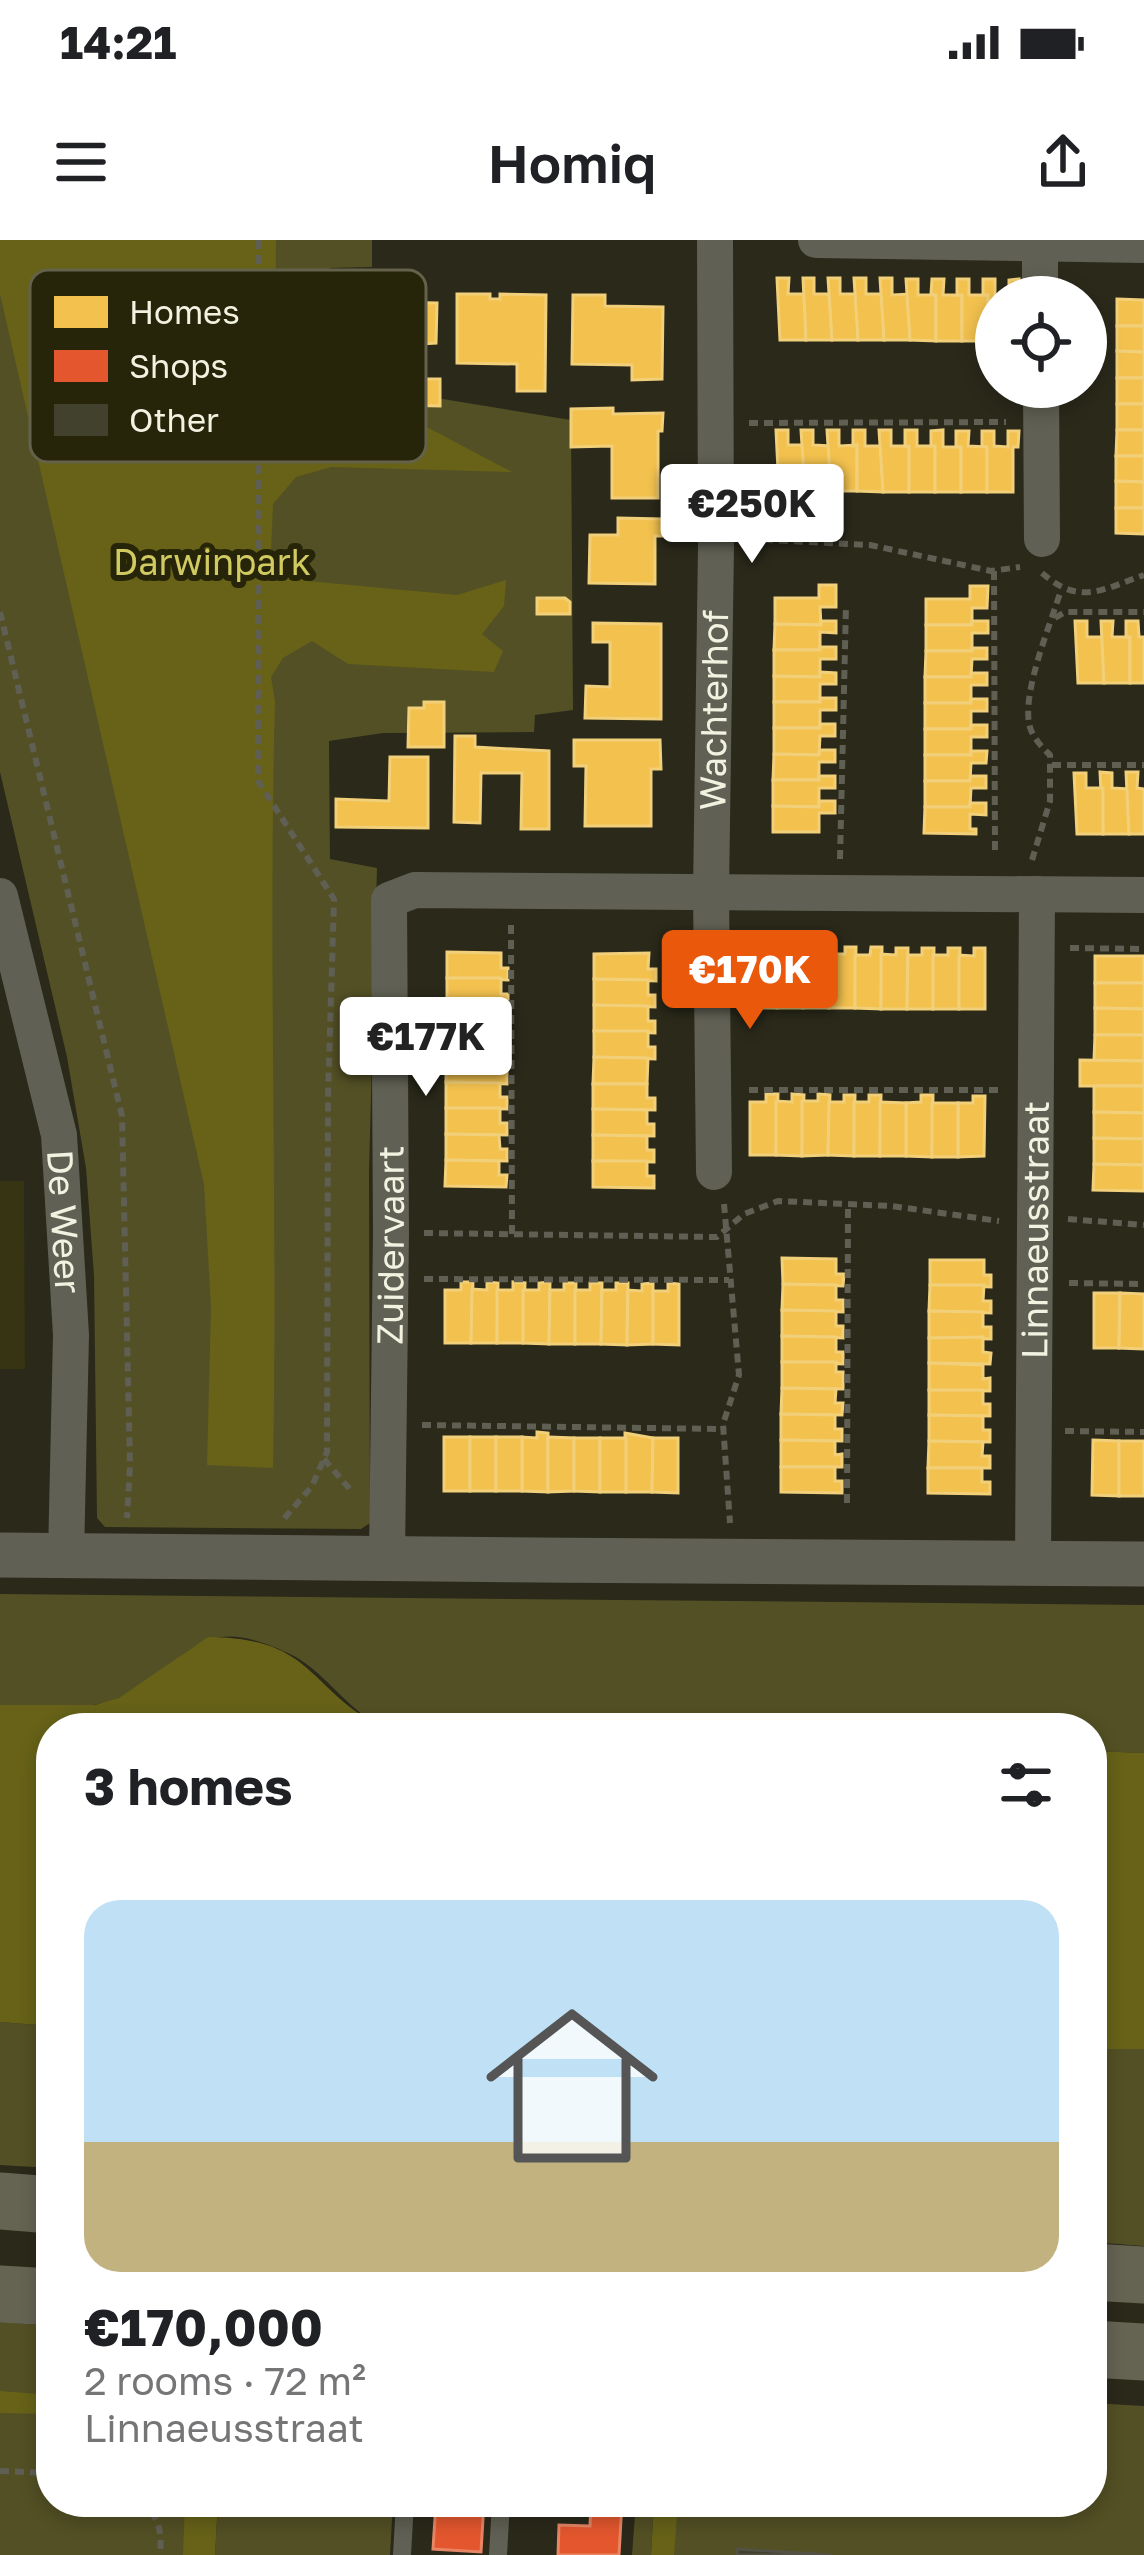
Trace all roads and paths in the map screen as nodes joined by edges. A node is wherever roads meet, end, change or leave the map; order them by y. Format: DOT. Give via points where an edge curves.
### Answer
graph roads {
  1 [pos="259,240"];
  2 [pos="715,240"];
  3 [pos="816,240"];
  4 [pos="1040,242"];
  5 [pos="1144,244"];
  6 [pos="259,270"];
  7 [pos="1040,276"];
  8 [pos="975,408"];
  9 [pos="1041,408"];
  10 [pos="715,423"];
  11 [pos="259,462"];
  12 [pos="1042,539"];
  13 [pos="716,546"];
  14 [pos="994,571"];
  15 [pos="1144,575"];
  16 [pos="1061,590"];
  17 [pos="846,605"];
  18 [pos="0,612"];
  19 [pos="1144,612"];
  20 [pos="1052,620"];
  21 [pos="1050,765"];
  22 [pos="1144,765"];
  23 [pos="995,856"];
  24 [pos="511,891"];
  25 [pos="710,892"];
  26 [pos="839,892"];
  27 [pos="1032,894"];
  28 [pos="1144,895"];
  29 [pos="0,896"];
  30 [pos="1036,948"];
  31 [pos="1144,949"];
  32 [pos="715,1090"];
  33 [pos="998,1090"];
  34 [pos="715,1172"];
  35 [pos="848,1204"];
  36 [pos="1050,1225"];
  37 [pos="1144,1225"];
  38 [pos="726,1229"];
  39 [pos="391,1233"];
  40 [pos="512,1234"];
  41 [pos="390,1279"];
  42 [pos="729,1280"];
  43 [pos="1065,1283"];
  44 [pos="1144,1284"];
  45 [pos="1064,1410"];
  46 [pos="388,1424"];
  47 [pos="723,1429"];
  48 [pos="1144,1432"];
  49 [pos="847,1503"];
  50 [pos="0,1555"];
  51 [pos="66,1556"];
  52 [pos="250,1556"];
  53 [pos="387,1556"];
  54 [pos="125,1557"];
  55 [pos="1034,1563"];
  56 [pos="730,1564"];
  57 [pos="1144,1564"];
  58 [pos="0,2201"];
  59 [pos="36,2204"];
  60 [pos="1107,2273"];
  61 [pos="1144,2275"];
  62 [pos="0,2294"];
  63 [pos="36,2296"];
  64 [pos="1107,2350"];
  65 [pos="1144,2352"];
  66 [pos="0,2471"];
  67 [pos="36,2473"];
  68 [pos="156,2517"];
  69 [pos="404,2517"];
  70 [pos="500,2517"];
  71 [pos="160,2555"];
  72 [pos="402,2555"];
  73 [pos="498,2555"];
  1 -- 6 [label="path"];
  2 -- 10 [label="street, Wachterhof"];
  3 -- 4 [label="street"];
  4 -- 5 [label="street"];
  4 -- 7 [label="street"];
  8 -- 10 [label="path"];
  9 -- 12 [label="street"];
  10 -- 13 [label="street, Wachterhof"];
  11 -- 52 [label="path" via="258,781 334,899 327,1452 312,1486"];
  13 -- 14 [label="path" via="754,538 870,545"];
  13 -- 25 [label="street, Wachterhof"];
  14 -- 16 [label="path" via="1033,565"];
  14 -- 23 [label="path"];
  15 -- 16 [label="path" via="1089,595"];
  16 -- 20 [label="path"];
  17 -- 26 [label="path"];
  18 -- 54 [label="path" via="122,1116"];
  19 -- 20 [label="path" via="1065,612"];
  20 -- 21 [label="path" via="1028,723"];
  21 -- 22 [label="path"];
  21 -- 27 [label="path"];
  24 -- 25 [label="street, Zuidervaart"];
  24 -- 39 [label="street, Zuidervaart" via="409,890 388,900"];
  24 -- 40 [label="path"];
  25 -- 26 [label="street"];
  25 -- 32 [label="street"];
  26 -- 27 [label="street"];
  27 -- 28 [label="street"];
  27 -- 30 [label="street, Linnaeusstraat"];
  29 -- 51 [label="street, De Weer" via="59,1135 71,1334"];
  30 -- 31 [label="path"];
  30 -- 36 [label="street, Linnaeusstraat"];
  32 -- 33 [label="path"];
  32 -- 34 [label="street"];
  34 -- 38 [label="path"];
  35 -- 36 [label="path"];
  35 -- 38 [label="path" via="778,1201"];
  35 -- 49 [label="path"];
  36 -- 37 [label="path"];
  36 -- 55 [label="street, Linnaeusstraat"];
  38 -- 40 [label="path" via="717,1237"];
  38 -- 42 [label="path"];
  39 -- 40 [label="path"];
  39 -- 41 [label="street, Zuidervaart"];
  41 -- 42 [label="path"];
  41 -- 46 [label="street, Zuidervaart"];
  42 -- 47 [label="path" via="739,1375"];
  43 -- 44 [label="path"];
  45 -- 48 [label="path" via="1064,1431"];
  46 -- 47 [label="path"];
  46 -- 53 [label="street, Zuidervaart"];
  47 -- 56 [label="path"];
  50 -- 51 [label="street"];
  51 -- 54 [label="street"];
  52 -- 53 [label="street"];
  52 -- 54 [label="street"];
  53 -- 56 [label="street"];
  55 -- 56 [label="street"];
  55 -- 57 [label="street"];
  58 -- 59 [label="main road"];
  60 -- 61 [label="main road"];
  62 -- 63 [label="main road"];
  64 -- 65 [label="main road"];
  66 -- 67 [label="path"];
  68 -- 71 [label="path"];
  69 -- 72 [label="lane"];
  70 -- 73 [label="lane"];
}
